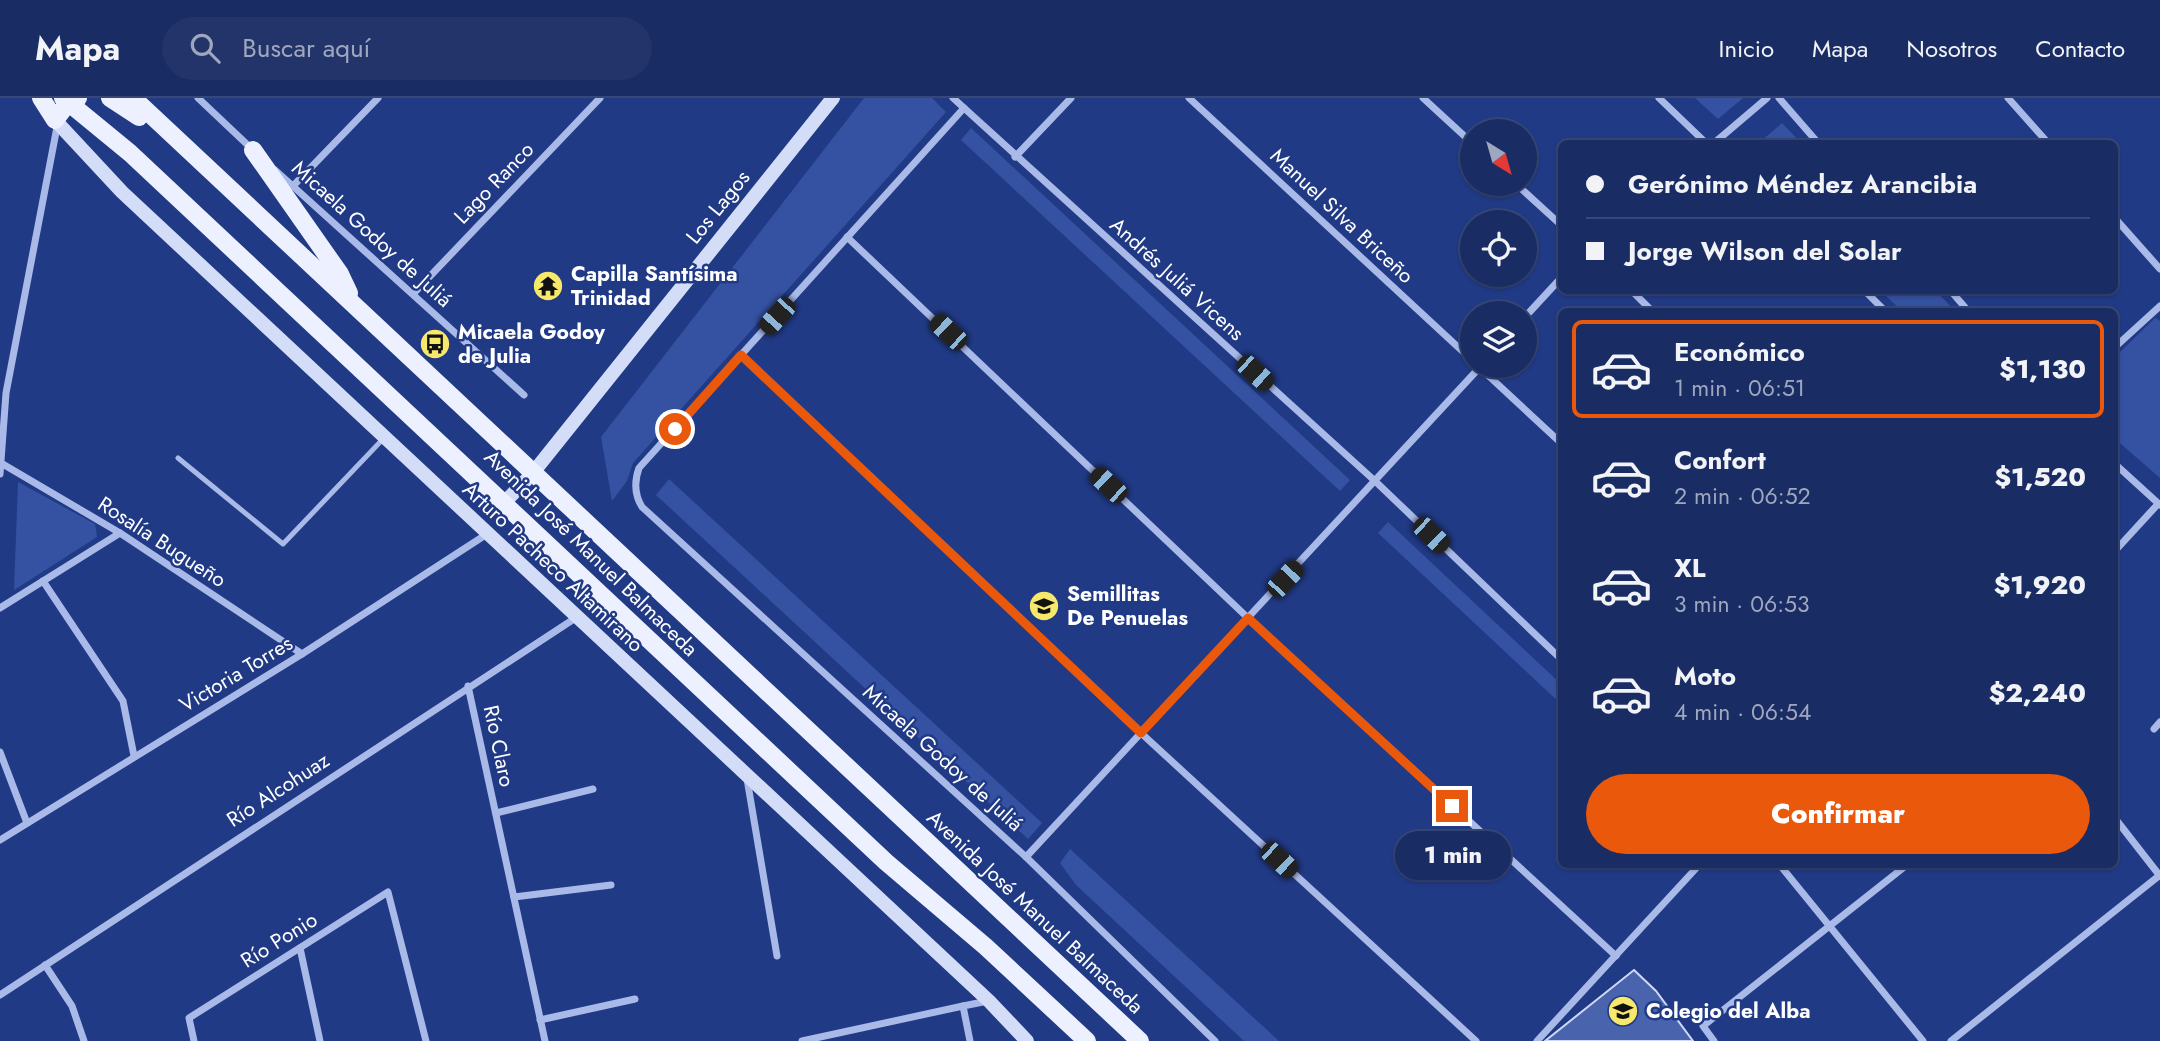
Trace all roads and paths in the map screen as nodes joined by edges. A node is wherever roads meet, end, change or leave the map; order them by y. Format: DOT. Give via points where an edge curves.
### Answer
graph roads {
  1 [pos="41,98"];
  2 [pos="110,98"];
  3 [pos="133,98"];
  4 [pos="198,98"];
  5 [pos="378,98"];
  6 [pos="600,98"];
  7 [pos="833,98"];
  8 [pos="953,98"];
  9 [pos="1071,98"];
  10 [pos="1189,98"];
  11 [pos="1423,98"];
  12 [pos="1659,98"];
  13 [pos="1767,98"];
  14 [pos="1779,98"];
  15 [pos="2008,98"];
  16 [pos="70,100"];
  17 [pos="964,108"];
  18 [pos="55,120"];
  19 [pos="1460,132"];
  20 [pos="1703,140"];
  21 [pos="1718,140"];
  22 [pos="1816,140"];
  23 [pos="2045,140"];
  24 [pos="181,142"];
  25 [pos="253,150"];
  26 [pos="1015,157"];
  27 [pos="293,186"];
  28 [pos="1529,196"];
  29 [pos="1558,222"];
  30 [pos="2118,222"];
  31 [pos="848,237"];
  32 [pos="2160,269"];
  33 [pos="1558,281"];
  34 [pos="414,293"];
  35 [pos="1635,294"];
  36 [pos="1868,294"];
  37 [pos="1953,294"];
  38 [pos="353,302"];
  39 [pos="1537,304"];
  40 [pos="2160,306"];
  41 [pos="1649,308"];
  42 [pos="1882,308"];
  43 [pos="1966,308"];
  44 [pos="2118,344"];
  45 [pos="1460,349"];
  46 [pos="741,355"];
  47 [pos="1469,378"];
  48 [pos="1493,378"];
  49 [pos="3,392"];
  50 [pos="524,396"];
  51 [pos="385,437"];
  52 [pos="1558,440"];
  53 [pos="178,458"];
  54 [pos="1,463"];
  55 [pos="2118,467"];
  56 [pos="0,474"];
  57 [pos="532,474"];
  58 [pos="1375,481"];
  59 [pos="503,504"];
  60 [pos="2159,504"];
  61 [pos="120,533"];
  62 [pos="487,534"];
  63 [pos="2118,548"];
  64 [pos="44,581"];
  65 [pos="0,608"];
  66 [pos="577,617"];
  67 [pos="1248,618"];
  68 [pos="302,654"];
  69 [pos="1558,656"];
  70 [pos="468,686"];
  71 [pos="1141,733"];
  72 [pos="0,752"];
  73 [pos="135,756"];
  74 [pos="747,775"];
  75 [pos="593,789"];
  76 [pos="496,813"];
  77 [pos="2118,822"];
  78 [pos="27,823"];
  79 [pos="0,840"];
  80 [pos="1026,857"];
  81 [pos="1696,868"];
  82 [pos="1782,868"];
  83 [pos="1903,868"];
  84 [pos="2160,875"];
  85 [pos="611,885"];
  86 [pos="514,897"];
  87 [pos="1829,926"];
  88 [pos="300,948"];
  89 [pos="1616,956"];
  90 [pos="777,957"];
  91 [pos="45,965"];
  92 [pos="0,995"];
  93 [pos="635,999"];
  94 [pos="989,1001"];
  95 [pos="962,1006"];
  96 [pos="540,1020"];
  97 [pos="84,1041"];
  98 [pos="194,1041"];
  99 [pos="320,1041"];
  100 [pos="426,1041"];
  101 [pos="545,1041"];
  102 [pos="803,1041"];
  103 [pos="970,1041"];
  104 [pos="1027,1041"];
  105 [pos="1087,1041"];
  106 [pos="1140,1041"];
  107 [pos="1214,1041"];
  108 [pos="1476,1041"];
  109 [pos="1537,1041"];
  110 [pos="1714,1041"];
  111 [pos="1923,1041"];
  112 [pos="1951,1041"];
  1 -- 18 [label="main road"];
  2 -- 24 [label="main road"];
  3 -- 24 [label="main road, Avenida José Manuel Balmaceda"];
  4 -- 25 [label="street, Micaela Godoy de Juliá"];
  5 -- 27 [label="street"];
  6 -- 34 [label="street, Lago Ranco"];
  7 -- 57 [label="street, Los Lagos"];
  8 -- 17 [label="street, Andrés Juliá Vicens"];
  9 -- 26 [label="street"];
  10 -- 45 [label="street, Manuel Silva Briceño"];
  11 -- 19 [label="street"];
  12 -- 20 [label="street"];
  13 -- 21 [label="street"];
  14 -- 22 [label="street"];
  15 -- 23 [label="street"];
  16 -- 18 [label="main road"];
  16 -- 59 [label="main road, Avenida José Manuel Balmaceda"];
  17 -- 26 [label="street, Andrés Juliá Vicens"];
  17 -- 31 [label="street"];
  18 -- 49 [label="street" via="58,133"];
  18 -- 51 [label="street, Arturo Pacheco Altamirano" via="122,192"];
  24 -- 38 [label="main road, Avenida José Manuel Balmaceda"];
  25 -- 27 [label="street, Micaela Godoy de Juliá"];
  25 -- 38 [label="main road" via="340,274"];
  26 -- 58 [label="street, Andrés Juliá Vicens"];
  27 -- 34 [label="street, Micaela Godoy de Juliá"];
  28 -- 29 [label="street"];
  30 -- 32 [label="street"];
  31 -- 46 [label="street"];
  31 -- 67 [label="street"];
  33 -- 39 [label="street"];
  34 -- 50 [label="street, Micaela Godoy de Juliá"];
  35 -- 41 [label="street"];
  36 -- 42 [label="street"];
  37 -- 43 [label="street"];
  38 -- 57 [label="main road, Avenida José Manuel Balmaceda"];
  40 -- 44 [label="street"];
  46 -- 71 [label="street"];
  46 -- 80 [label="street, Micaela Godoy de Juliá" via="639,468 635,489 642,507"];
  47 -- 58 [label="street"];
  48 -- 52 [label="street"];
  49 -- 54 [label="street"];
  51 -- 53 [label="lane" via="283,544"];
  51 -- 62 [label="street, Arturo Pacheco Altamirano"];
  54 -- 56 [label="street"];
  54 -- 61 [label="street, Rosalía Bugueño"];
  55 -- 60 [label="street"];
  57 -- 59 [label="street, Los Lagos"];
  57 -- 106 [label="main road, Avenida José Manuel Balmaceda"];
  58 -- 67 [label="street"];
  58 -- 69 [label="street, Andrés Juliá Vicens"];
  59 -- 105 [label="main road, Avenida José Manuel Balmaceda" via="886,862"];
  60 -- 63 [label="street"];
  61 -- 64 [label="street"];
  61 -- 68 [label="street, Rosalía Bugueño"];
  62 -- 66 [label="street, Arturo Pacheco Altamirano"];
  62 -- 68 [label="street, Victoria Torres"];
  64 -- 65 [label="street"];
  64 -- 73 [label="street" via="123,701"];
  66 -- 70 [label="street, Río Alcohuaz"];
  66 -- 74 [label="street, Arturo Pacheco Altamirano"];
  67 -- 71 [label="street"];
  67 -- 89 [label="street"];
  68 -- 73 [label="street, Victoria Torres"];
  70 -- 76 [label="street, Río Claro"];
  70 -- 91 [label="street, Río Alcohuaz"];
  71 -- 80 [label="street"];
  71 -- 108 [label="street"];
  72 -- 78 [label="street"];
  73 -- 78 [label="street, Victoria Torres"];
  74 -- 90 [label="street"];
  74 -- 94 [label="street, Arturo Pacheco Altamirano"];
  75 -- 76 [label="street, Río Claro"];
  76 -- 86 [label="street, Río Claro"];
  77 -- 84 [label="street"];
  78 -- 79 [label="street, Victoria Torres"];
  80 -- 107 [label="street, Micaela Godoy de Juliá"];
  81 -- 89 [label="street"];
  82 -- 87 [label="street"];
  83 -- 87 [label="street"];
  84 -- 112 [label="street"];
  85 -- 86 [label="street"];
  86 -- 96 [label="street, Río Claro"];
  87 -- 110 [label="street" via="1703,1026"];
  87 -- 111 [label="street"];
  88 -- 98 [label="street, Río Ponio" via="189,1017"];
  88 -- 99 [label="street"];
  88 -- 100 [label="street, Río Ponio" via="388,892"];
  89 -- 109 [label="street"];
  91 -- 92 [label="street, Río Alcohuaz"];
  91 -- 97 [label="street" via="72,1006"];
  93 -- 96 [label="street"];
  94 -- 95 [label="street"];
  94 -- 104 [label="street, Arturo Pacheco Altamirano"];
  95 -- 102 [label="street"];
  95 -- 103 [label="street"];
  96 -- 101 [label="street, Río Claro"];
}
